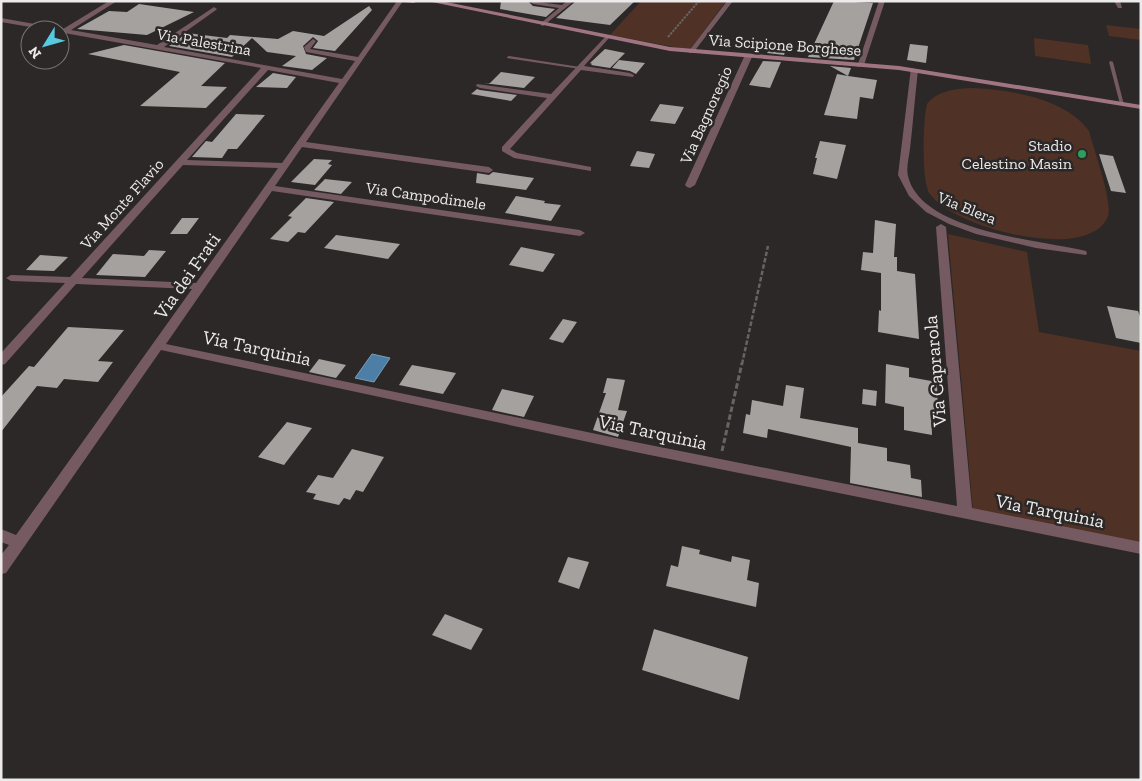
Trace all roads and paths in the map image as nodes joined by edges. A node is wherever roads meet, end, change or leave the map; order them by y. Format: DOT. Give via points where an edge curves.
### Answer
graph roads {
  1 [pos="114,1"];
  2 [pos="414,1"];
  3 [pos="430,1"];
  4 [pos="571,1"];
  5 [pos="699,1"];
  6 [pos="730,1"];
  7 [pos="882,1"];
  8 [pos="399,2"];
  9 [pos="533,2"];
  10 [pos="564,7"];
  11 [pos="214,9"];
  12 [pos="3,21"];
  13 [pos="20,24"];
  14 [pos="542,24"];
  15 [pos="70,25"];
  16 [pos="70,32"];
  17 [pos="607,38"];
  18 [pos="312,41"];
  19 [pos="659,47"];
  20 [pos="158,48"];
  21 [pos="691,52"];
  22 [pos="748,57"];
  23 [pos="509,58"];
  24 [pos="358,59"];
  25 [pos="1111,62"];
  26 [pos="860,65"];
  27 [pos="266,67"];
  28 [pos="580,68"];
  29 [pos="914,70"];
  30 [pos="630,75"];
  31 [pos="343,81"];
  32 [pos="480,86"];
  33 [pos="553,97"];
  34 [pos="1122,104"];
  35 [pos="1141,107"];
  36 [pos="299,144"];
  37 [pos="180,162"];
  38 [pos="284,166"];
  39 [pos="588,168"];
  40 [pos="489,170"];
  41 [pos="690,185"];
  42 [pos="269,188"];
  43 [pos="941,227"];
  44 [pos="580,233"];
  45 [pos="768,246"];
  46 [pos="1082,253"];
  47 [pos="11,278"];
  48 [pos="74,280"];
  49 [pos="201,286"];
  50 [pos="159,346"];
  51 [pos="1,361"];
  52 [pos="719,464"];
  53 [pos="965,513"];
  54 [pos="1,535"];
  55 [pos="19,543"];
  56 [pos="1141,548"];
  57 [pos="1,568"];
  1 -- 15 [label="street"];
  2 -- 8 [label="main road"];
  3 -- 14 [label="main road, Via Scipione Borghese"];
  4 -- 10 [label="street"];
  5 -- 19 [label="path"];
  6 -- 21 [label="street"];
  7 -- 26 [label="street"];
  8 -- 24 [label="street, Via dei Frati"];
  9 -- 10 [label="street"];
  10 -- 14 [label="street"];
  11 -- 20 [label="street"];
  12 -- 13 [label="street, Via Palestrina"];
  14 -- 17 [label="main road, Via Scipione Borghese"];
  16 -- 20 [label="street, Via Palestrina"];
  17 -- 19 [label="main road, Via Scipione Borghese"];
  17 -- 28 [label="street"];
  18 -- 24 [label="street" via="306,48 308,51"];
  19 -- 21 [label="main road, Via Scipione Borghese"];
  20 -- 27 [label="street, Via Palestrina"];
  21 -- 22 [label="main road, Via Scipione Borghese"];
  22 -- 26 [label="main road, Via Scipione Borghese"];
  22 -- 41 [label="street, Via Bagnoregio"];
  23 -- 28 [label="lane"];
  24 -- 31 [label="street, Via dei Frati"];
  25 -- 34 [label="lane"];
  26 -- 29 [label="main road, Via Scipione Borghese"];
  27 -- 31 [label="street, Via Palestrina"];
  27 -- 37 [label="street, Via Monte Flavio"];
  28 -- 30 [label="street"];
  28 -- 33 [label="street"];
  29 -- 34 [label="main road, Via Scipione Borghese"];
  29 -- 46 [label="street, Via Blera" via="903,175 913,197 940,216 973,230"];
  31 -- 36 [label="street, Via dei Frati"];
  32 -- 33 [label="street"];
  33 -- 39 [label="street" via="506,151"];
  34 -- 35 [label="main road, Via Scipione Borghese"];
  36 -- 38 [label="street, Via dei Frati"];
  36 -- 40 [label="street"];
  37 -- 38 [label="street"];
  37 -- 48 [label="street, Via Monte Flavio"];
  38 -- 42 [label="street, Via dei Frati"];
  42 -- 44 [label="street, Via Campodimele"];
  42 -- 49 [label="street, Via dei Frati"];
  43 -- 53 [label="street, Via Caprarola"];
  45 -- 52 [label="path"];
  47 -- 48 [label="street"];
  48 -- 49 [label="street"];
  48 -- 51 [label="street, Via Monte Flavio"];
  49 -- 50 [label="street, Via dei Frati"];
  50 -- 52 [label="street, Via Tarquinia"];
  50 -- 55 [label="street, Via dei Frati"];
  52 -- 53 [label="street, Via Tarquinia"];
  53 -- 56 [label="street, Via Tarquinia"];
  54 -- 55 [label="street"];
  55 -- 57 [label="street, Via dei Frati"];
}
